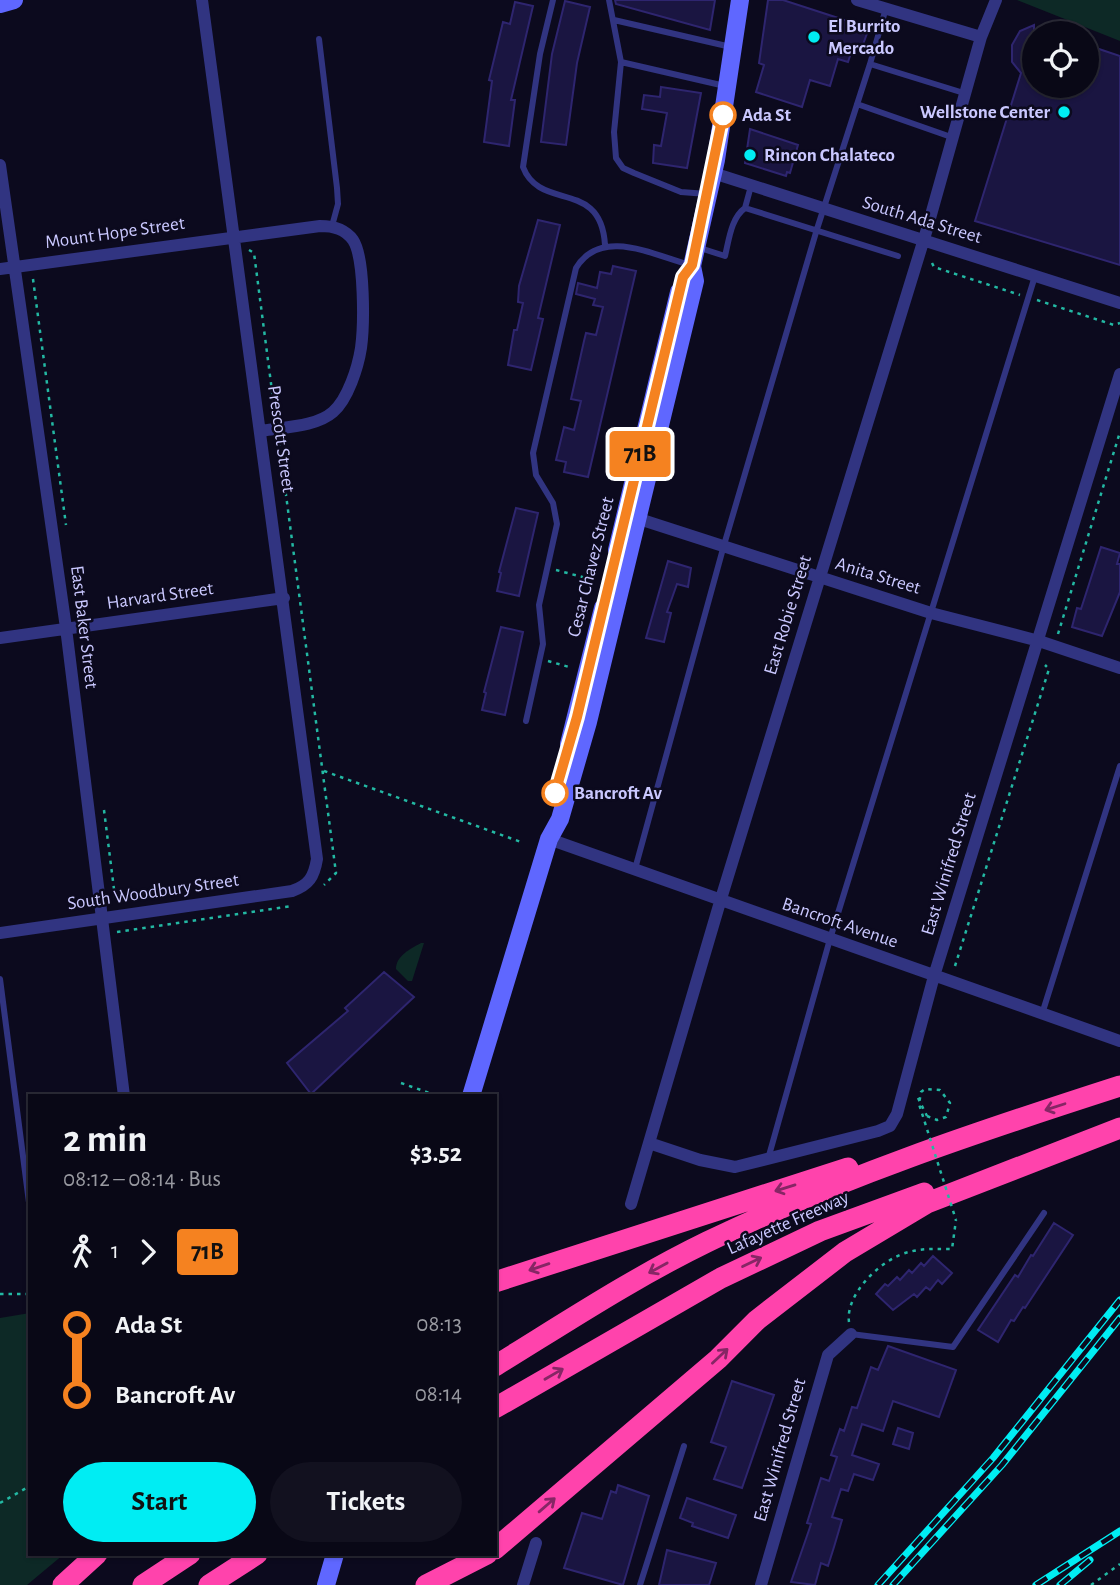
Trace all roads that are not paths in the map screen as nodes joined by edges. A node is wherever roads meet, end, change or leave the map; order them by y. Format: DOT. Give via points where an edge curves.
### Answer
graph roads {
  1 [pos="13,0"];
  2 [pos="202,0"];
  3 [pos="553,0"];
  4 [pos="608,0"];
  5 [pos="740,0"];
  6 [pos="857,0"];
  7 [pos="996,0"];
  8 [pos="0,4"];
  9 [pos="896,7"];
  10 [pos="614,20"];
  11 [pos="981,37"];
  12 [pos="318,39"];
  13 [pos="734,48"];
  14 [pos="621,62"];
  15 [pos="870,64"];
  16 [pos="728,86"];
  17 [pos="967,94"];
  18 [pos="857,104"];
  19 [pos="954,138"];
  20 [pos="0,165"];
  21 [pos="713,173"];
  22 [pos="751,186"];
  23 [pos="708,194"];
  24 [pos="745,208"];
  25 [pos="826,210"];
  26 [pos="332,226"];
  27 [pos="817,229"];
  28 [pos="235,238"];
  29 [pos="924,240"];
  30 [pos="605,245"];
  31 [pos="695,246"];
  32 [pos="898,256"];
  33 [pos="692,265"];
  34 [pos="15,267"];
  35 [pos="0,269"];
  36 [pos="1035,276"];
  37 [pos="1120,303"];
  38 [pos="1120,374"];
  39 [pos="261,431"];
  40 [pos="631,516"];
  41 [pos="724,545"];
  42 [pos="819,578"];
  43 [pos="284,598"];
  44 [pos="931,613"];
  45 [pos="66,628"];
  46 [pos="0,638"];
  47 [pos="1039,641"];
  48 [pos="1120,668"];
  49 [pos="526,721"];
  50 [pos="1120,766"];
  51 [pos="548,839"];
  52 [pos="635,871"];
  53 [pos="315,885"];
  54 [pos="720,902"];
  55 [pos="101,919"];
  56 [pos="0,933"];
  57 [pos="830,939"];
  58 [pos="934,976"];
  59 [pos="0,979"];
  60 [pos="1042,1014"];
  61 [pos="1120,1041"];
  62 [pos="1120,1087"];
  63 [pos="124,1094"];
  64 [pos="472,1094"];
  65 [pos="1120,1128"];
  66 [pos="968,1135"];
  67 [pos="649,1143"];
  68 [pos="768,1158"];
  69 [pos="28,1195"];
  70 [pos="631,1204"];
  71 [pos="1044,1213"];
  72 [pos="497,1281"];
  73 [pos="851,1334"];
  74 [pos="497,1365"];
  75 [pos="497,1407"];
  76 [pos="684,1446"];
  77 [pos="536,1543"];
  78 [pos="497,1547"];
  79 [pos="95,1556"];
  80 [pos="187,1556"];
  81 [pos="334,1556"];
  82 [pos="483,1556"];
  83 [pos="250,1559"];
  84 [pos="63,1585"];
  85 [pos="143,1585"];
  86 [pos="209,1585"];
  87 [pos="326,1585"];
  88 [pos="426,1585"];
  89 [pos="523,1585"];
  90 [pos="640,1585"];
  91 [pos="761,1585"];
  1 -- 8 [label="main road"];
  2 -- 28 [label="street, Prescott Street"];
  3 -- 30 [label="lane" via="523,167 537,188 590,205 599,219"];
  4 -- 10 [label="lane"];
  5 -- 13 [label="main road, Cesar Chavez Street"];
  6 -- 9 [label="street"];
  7 -- 11 [label="street, East Robie Street"];
  9 -- 11 [label="street"];
  9 -- 15 [label="lane"];
  10 -- 13 [label="lane"];
  10 -- 14 [label="lane"];
  11 -- 17 [label="street, East Robie Street"];
  12 -- 26 [label="lane" via="337,188"];
  13 -- 16 [label="main road, Cesar Chavez Street"];
  14 -- 16 [label="lane"];
  14 -- 23 [label="lane" via="614,132 623,168 681,192"];
  15 -- 17 [label="lane"];
  15 -- 18 [label="lane"];
  16 -- 21 [label="main road, Cesar Chavez Street"];
  17 -- 19 [label="street, East Robie Street"];
  18 -- 19 [label="lane"];
  18 -- 25 [label="lane"];
  19 -- 29 [label="street, East Robie Street"];
  20 -- 34 [label="street, East Baker Street"];
  21 -- 22 [label="street, South Ada Street"];
  21 -- 23 [label="main road, Cesar Chavez Street"];
  22 -- 24 [label="lane"];
  22 -- 25 [label="street, South Ada Street"];
  23 -- 31 [label="main road, Cesar Chavez Street"];
  24 -- 27 [label="lane"];
  24 -- 31 [label="lane" via="731,230 725,256"];
  25 -- 27 [label="lane"];
  25 -- 29 [label="street, South Ada Street"];
  26 -- 28 [label="street, Mount Hope Street"];
  26 -- 39 [label="street" via="352,238 360,259 361,349 346,395 320,420"];
  27 -- 32 [label="lane"];
  27 -- 41 [label="lane"];
  28 -- 34 [label="street, Mount Hope Street"];
  28 -- 39 [label="street, Prescott Street"];
  29 -- 36 [label="street, South Ada Street"];
  29 -- 42 [label="street, East Robie Street"];
  30 -- 33 [label="lane"];
  30 -- 49 [label="lane" via="594,248 576,268 533,453 536,475 553,503 557,524 539,605 543,644"];
  31 -- 33 [label="main road, Cesar Chavez Street"];
  33 -- 40 [label="main road, Cesar Chavez Street" via="695,281"];
  34 -- 35 [label="street, Mount Hope Street"];
  34 -- 45 [label="street, East Baker Street"];
  36 -- 37 [label="street, South Ada Street"];
  36 -- 44 [label="lane"];
  38 -- 47 [label="street, East Winifred Street"];
  39 -- 43 [label="street, Prescott Street"];
  40 -- 41 [label="street, Anita Street"];
  40 -- 51 [label="main road, Cesar Chavez Street" via="588,722 560,819"];
  41 -- 42 [label="street, Anita Street"];
  41 -- 52 [label="lane"];
  42 -- 44 [label="street, Anita Street"];
  42 -- 54 [label="street, East Robie Street"];
  43 -- 45 [label="street, Harvard Street"];
  43 -- 53 [label="street, Prescott Street" via="317,859"];
  44 -- 47 [label="street, Anita Street"];
  44 -- 57 [label="lane"];
  45 -- 46 [label="street, Harvard Street"];
  45 -- 55 [label="street, East Baker Street"];
  47 -- 48 [label="street, Anita Street"];
  47 -- 58 [label="street, East Winifred Street"];
  50 -- 60 [label="lane"];
  51 -- 52 [label="street, Bancroft Avenue"];
  51 -- 64 [label="main road, Cesar Chavez Street"];
  52 -- 54 [label="street, Bancroft Avenue"];
  53 -- 55 [label="street, South Woodbury Street"];
  54 -- 57 [label="street, Bancroft Avenue"];
  54 -- 67 [label="street, East Robie Street"];
  55 -- 56 [label="street, South Woodbury Street"];
  55 -- 63 [label="street, East Baker Street"];
  57 -- 58 [label="street, Bancroft Avenue"];
  57 -- 68 [label="lane"];
  58 -- 60 [label="street, Bancroft Avenue"];
  58 -- 68 [label="street, East Winifred Street" via="890,1126"];
  59 -- 69 [label="lane"];
  60 -- 61 [label="street, Bancroft Avenue"];
  62 -- 66 [label="highway, Lafayette Freeway, one-way"];
  75 -- 65 [label="highway, Lafayette Freeway, one-way" via="687,1296 784,1247 883,1208"];
  78 -- 65 [label="highway, one-way" via="718,1359 757,1320 845,1252 927,1203"];
  66 -- 72 [label="highway, one-way" via="862,1164"];
  66 -- 74 [label="highway, Lafayette Freeway, one-way" via="706,1242 636,1279"];
  67 -- 68 [label="street, East Winifred Street" via="735,1167"];
  67 -- 70 [label="street, East Robie Street"];
  71 -- 73 [label="lane" via="953,1347"];
  73 -- 91 [label="street, East Winifred Street" via="828,1355"];
  76 -- 90 [label="lane"];
  77 -- 89 [label="street"];
  79 -- 84 [label="highway"];
  80 -- 85 [label="highway"];
  81 -- 87 [label="main road"];
  82 -- 88 [label="highway"];
  83 -- 86 [label="highway"];
}
